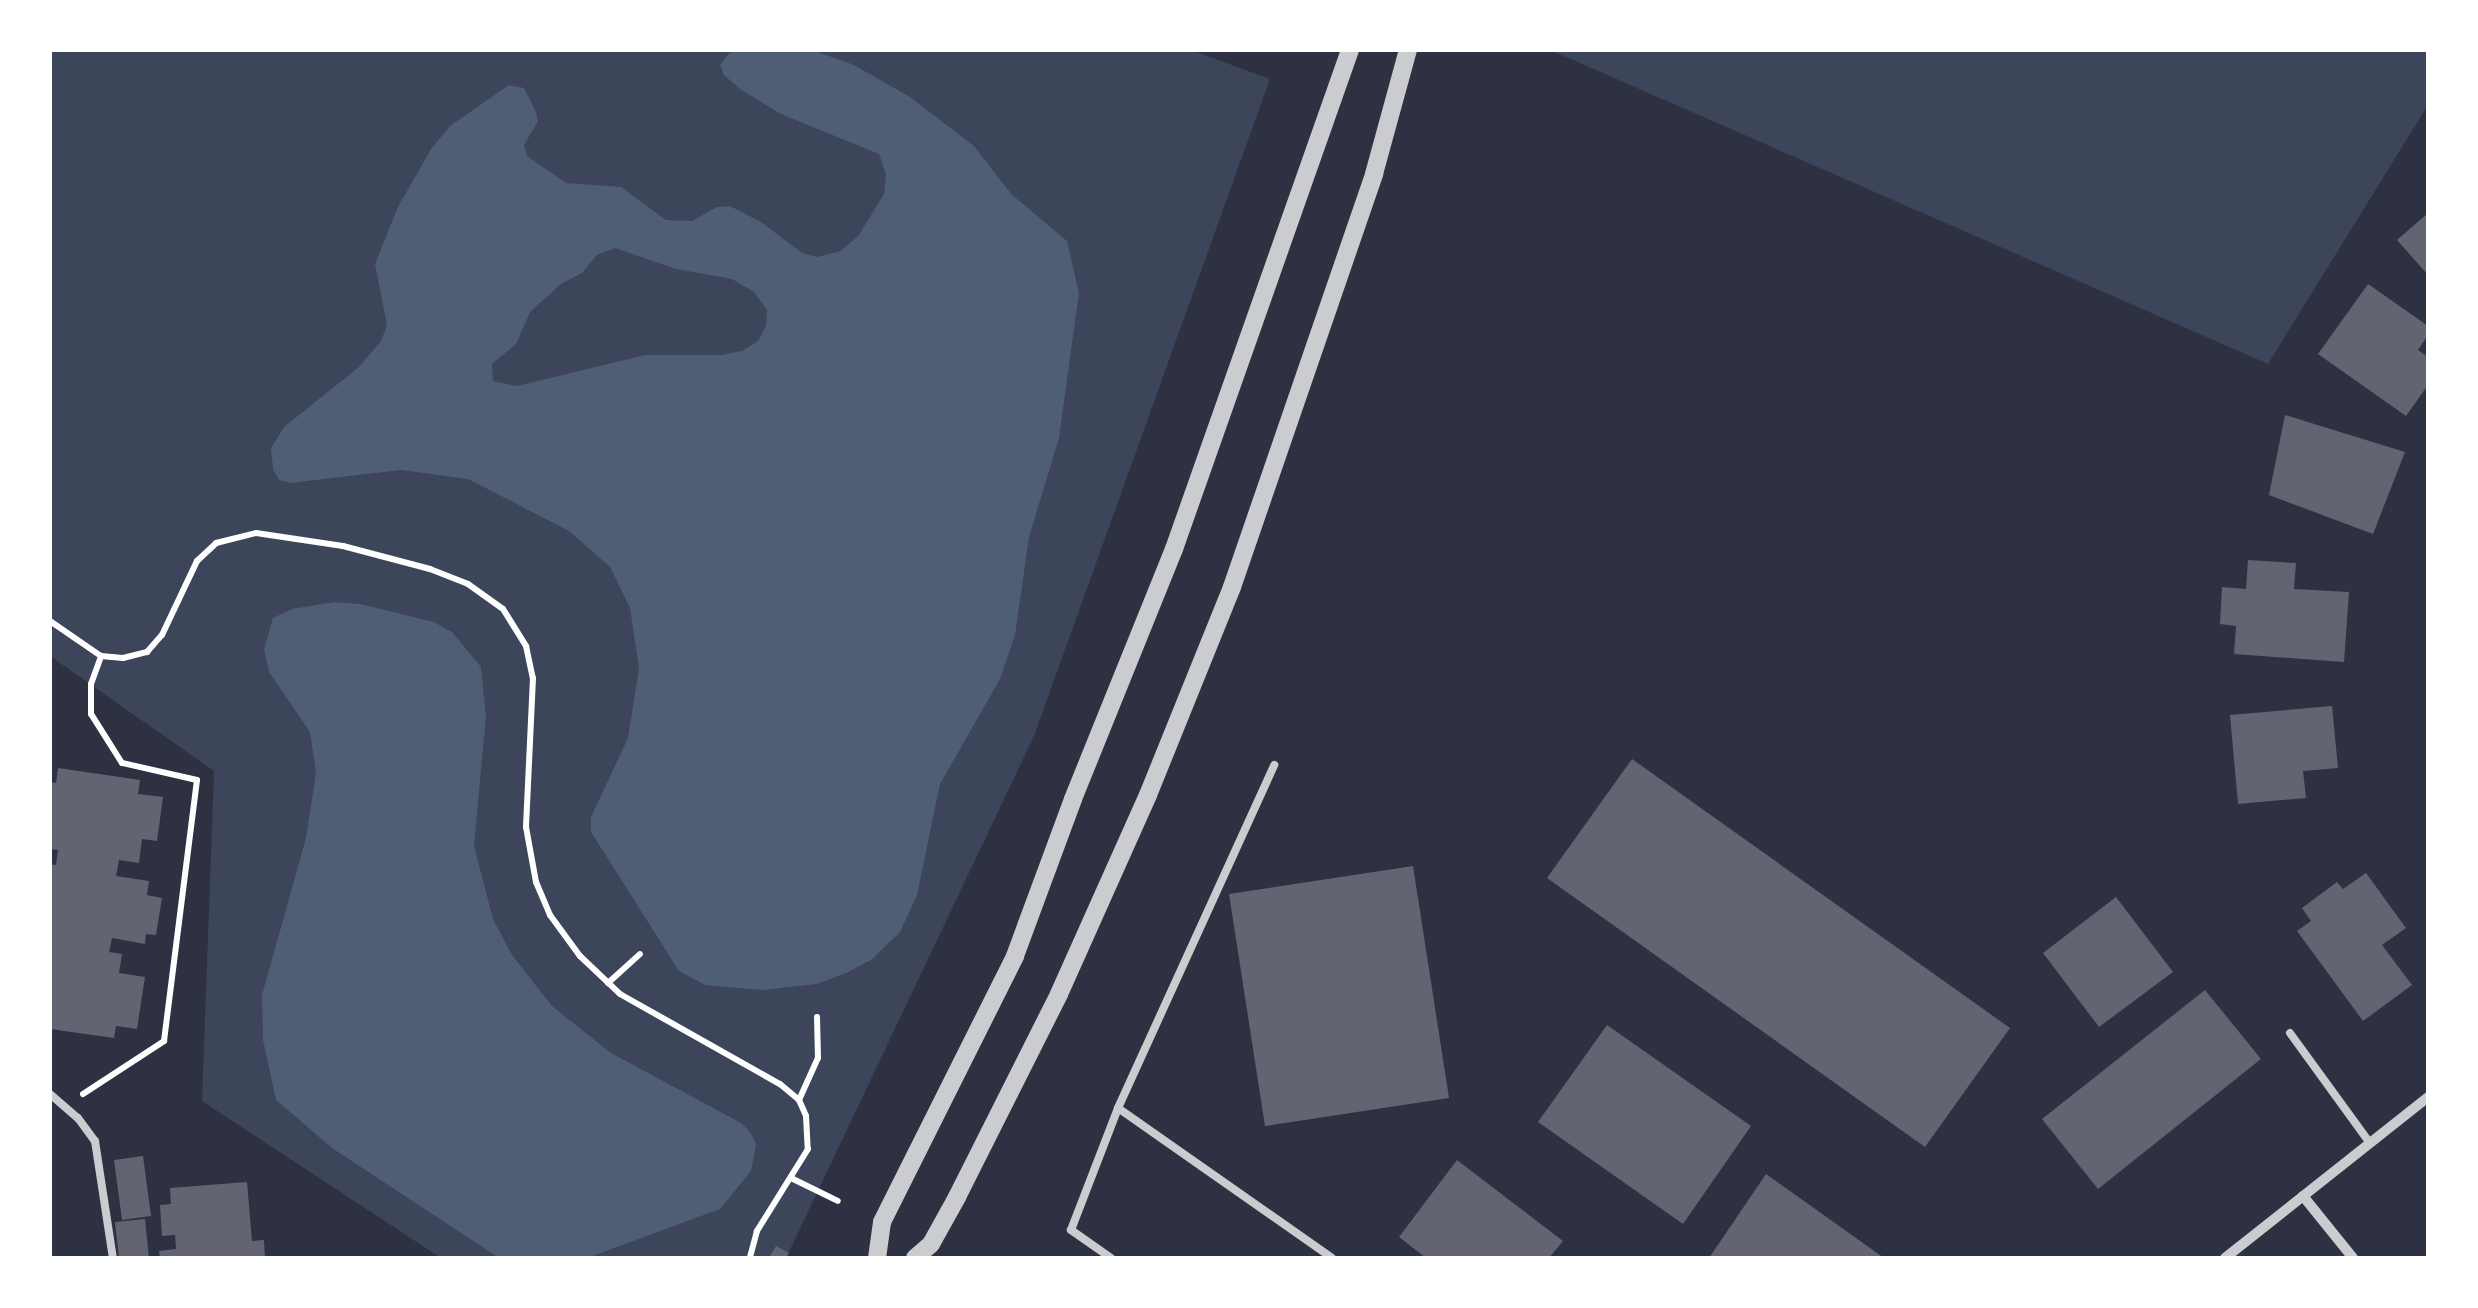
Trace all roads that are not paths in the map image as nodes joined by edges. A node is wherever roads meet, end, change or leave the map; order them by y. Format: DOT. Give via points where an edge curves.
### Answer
graph roads {
  1 [pos="1350,50"];
  2 [pos="1408,50"];
  3 [pos="1274,765"];
  4 [pos="2290,1033"];
  5 [pos="50,1094"];
  6 [pos="2428,1098"];
  7 [pos="1118,1108"];
  8 [pos="2370,1143"];
  9 [pos="2303,1196"];
  10 [pos="113,1258"];
  11 [pos="877,1258"];
  12 [pos="915,1258"];
  13 [pos="1111,1258"];
  14 [pos="1332,1258"];
  15 [pos="2225,1258"];
  16 [pos="2353,1258"];
  1 -- 11 [label="street" via="1174,549 1015,956 882,1222"];
  2 -- 12 [label="street" via="1374,174 1232,586 1148,795 1050,1011 931,1244"];
  3 -- 7 [label="lane"];
  4 -- 8 [label="lane"];
  5 -- 10 [label="lane" via="95,1141"];
  6 -- 8 [label="street"];
  7 -- 13 [label="lane" via="1070,1230"];
  7 -- 14 [label="lane"];
  8 -- 9 [label="street"];
  9 -- 15 [label="street"];
  9 -- 16 [label="street"];
}
